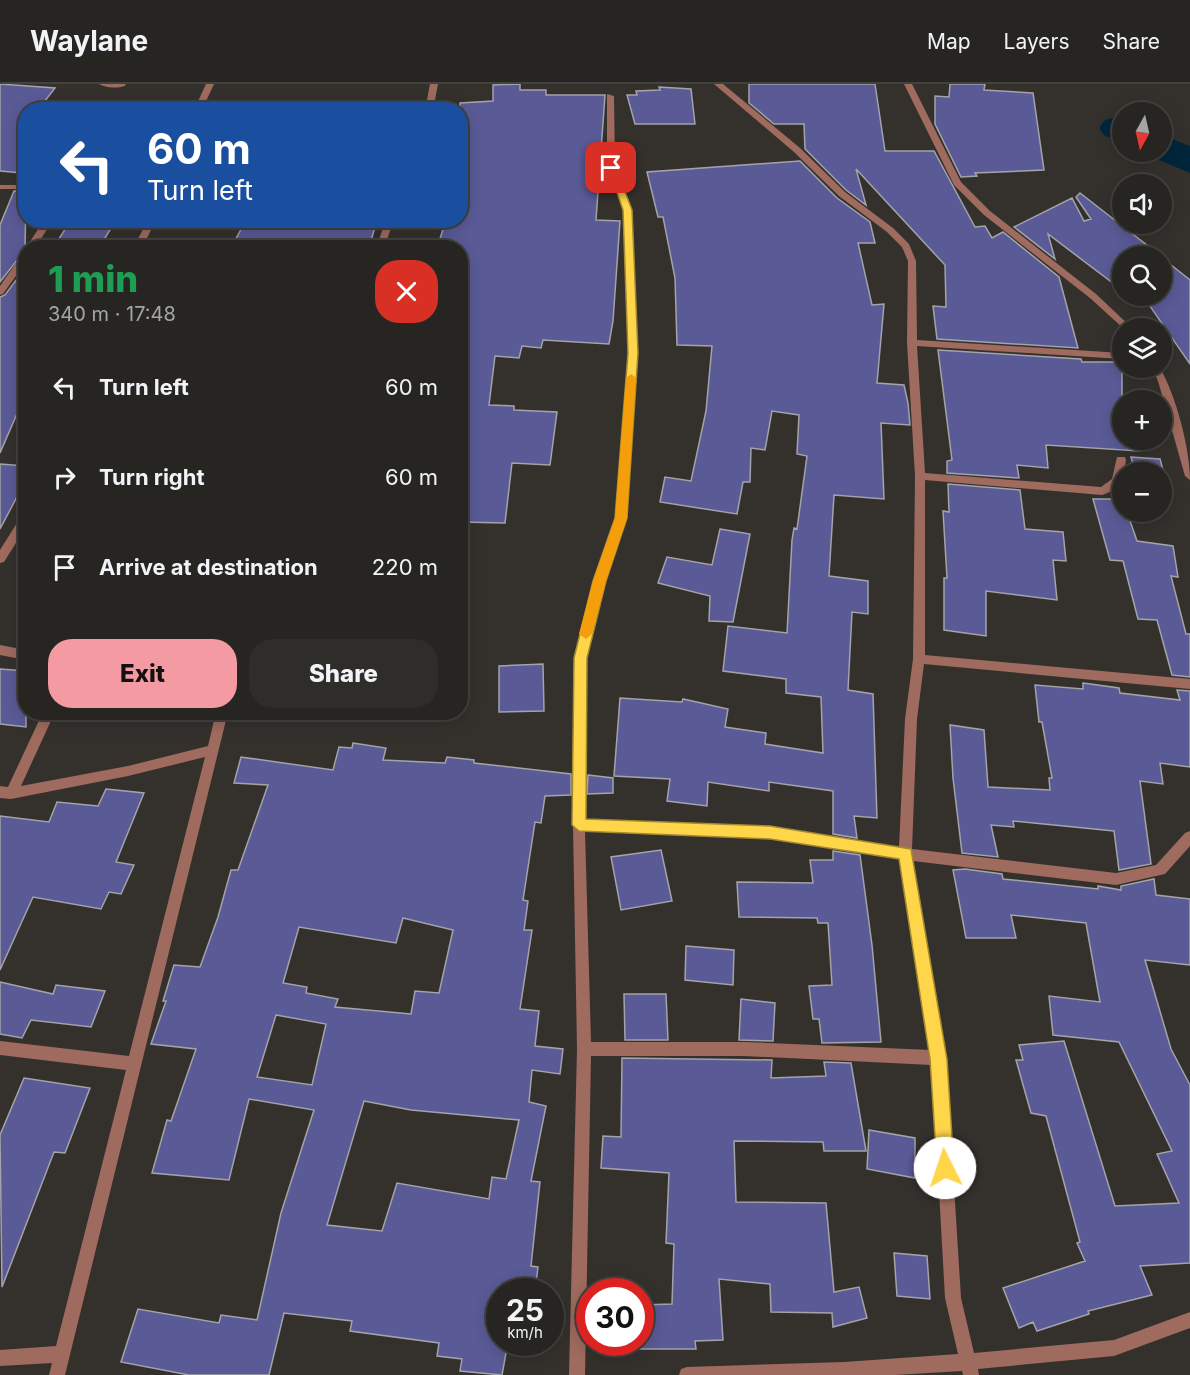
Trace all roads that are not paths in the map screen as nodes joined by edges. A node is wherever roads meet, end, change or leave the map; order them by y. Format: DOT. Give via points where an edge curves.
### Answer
graph roads {
  1 [pos="103,84"];
  2 [pos="210,84"];
  3 [pos="434,84"];
  4 [pos="717,84"];
  5 [pos="908,84"];
  6 [pos="122,85"];
  7 [pos="610,96"];
  8 [pos="202,102"];
  9 [pos="431,102"];
  10 [pos="0,187"];
  11 [pos="18,187"];
  12 [pos="18,266"];
  13 [pos="0,292"];
  14 [pos="1117,318"];
  15 [pos="912,343"];
  16 [pos="1112,355"];
  17 [pos="1161,378"];
  18 [pos="1121,460"];
  19 [pos="920,476"];
  20 [pos="1190,476"];
  21 [pos="18,531"];
  22 [pos="0,559"];
  23 [pos="0,650"];
  24 [pos="18,653"];
  25 [pos="919,659"];
  26 [pos="1190,684"];
  27 [pos="45,720"];
  28 [pos="220,720"];
  29 [pos="212,750"];
  30 [pos="5,793"];
  31 [pos="579,825"];
  32 [pos="1190,837"];
  33 [pos="905,854"];
  34 [pos="0,1048"];
  35 [pos="584,1049"];
  36 [pos="939,1059"];
  37 [pos="134,1064"];
  38 [pos="1190,1320"];
  39 [pos="62,1354"];
  40 [pos="0,1358"];
  41 [pos="970,1369"];
  42 [pos="57,1375"];
  43 [pos="577,1375"];
  44 [pos="687,1375"];
  1 -- 6 [label="street"];
  2 -- 8 [label="street"];
  3 -- 9 [label="street"];
  4 -- 15 [label="street" via="906,246 914,277"];
  5 -- 14 [label="street" via="957,183 987,213"];
  7 -- 31 [label="street" via="611,168 627,210 633,353 621,518 580,658"];
  10 -- 11 [label="street"];
  12 -- 13 [label="street"];
  15 -- 16 [label="street"];
  15 -- 19 [label="street"];
  17 -- 20 [label="street"];
  18 -- 19 [label="street" via="1118,480 1102,491"];
  19 -- 25 [label="street"];
  21 -- 22 [label="street"];
  23 -- 24 [label="street"];
  25 -- 26 [label="street"];
  25 -- 33 [label="street" via="910,719"];
  27 -- 30 [label="street"];
  28 -- 29 [label="street"];
  29 -- 30 [label="street" via="117,773"];
  29 -- 37 [label="street"];
  31 -- 33 [label="street" via="770,832"];
  31 -- 35 [label="street"];
  32 -- 33 [label="street" via="1160,870 1116,879"];
  33 -- 36 [label="street"];
  34 -- 37 [label="street"];
  35 -- 36 [label="street" via="744,1048"];
  35 -- 43 [label="street"];
  36 -- 41 [label="street" via="953,1298"];
  37 -- 39 [label="street"];
  38 -- 41 [label="street" via="1114,1348"];
  39 -- 40 [label="street"];
  39 -- 42 [label="street"];
  41 -- 44 [label="street"];
}
